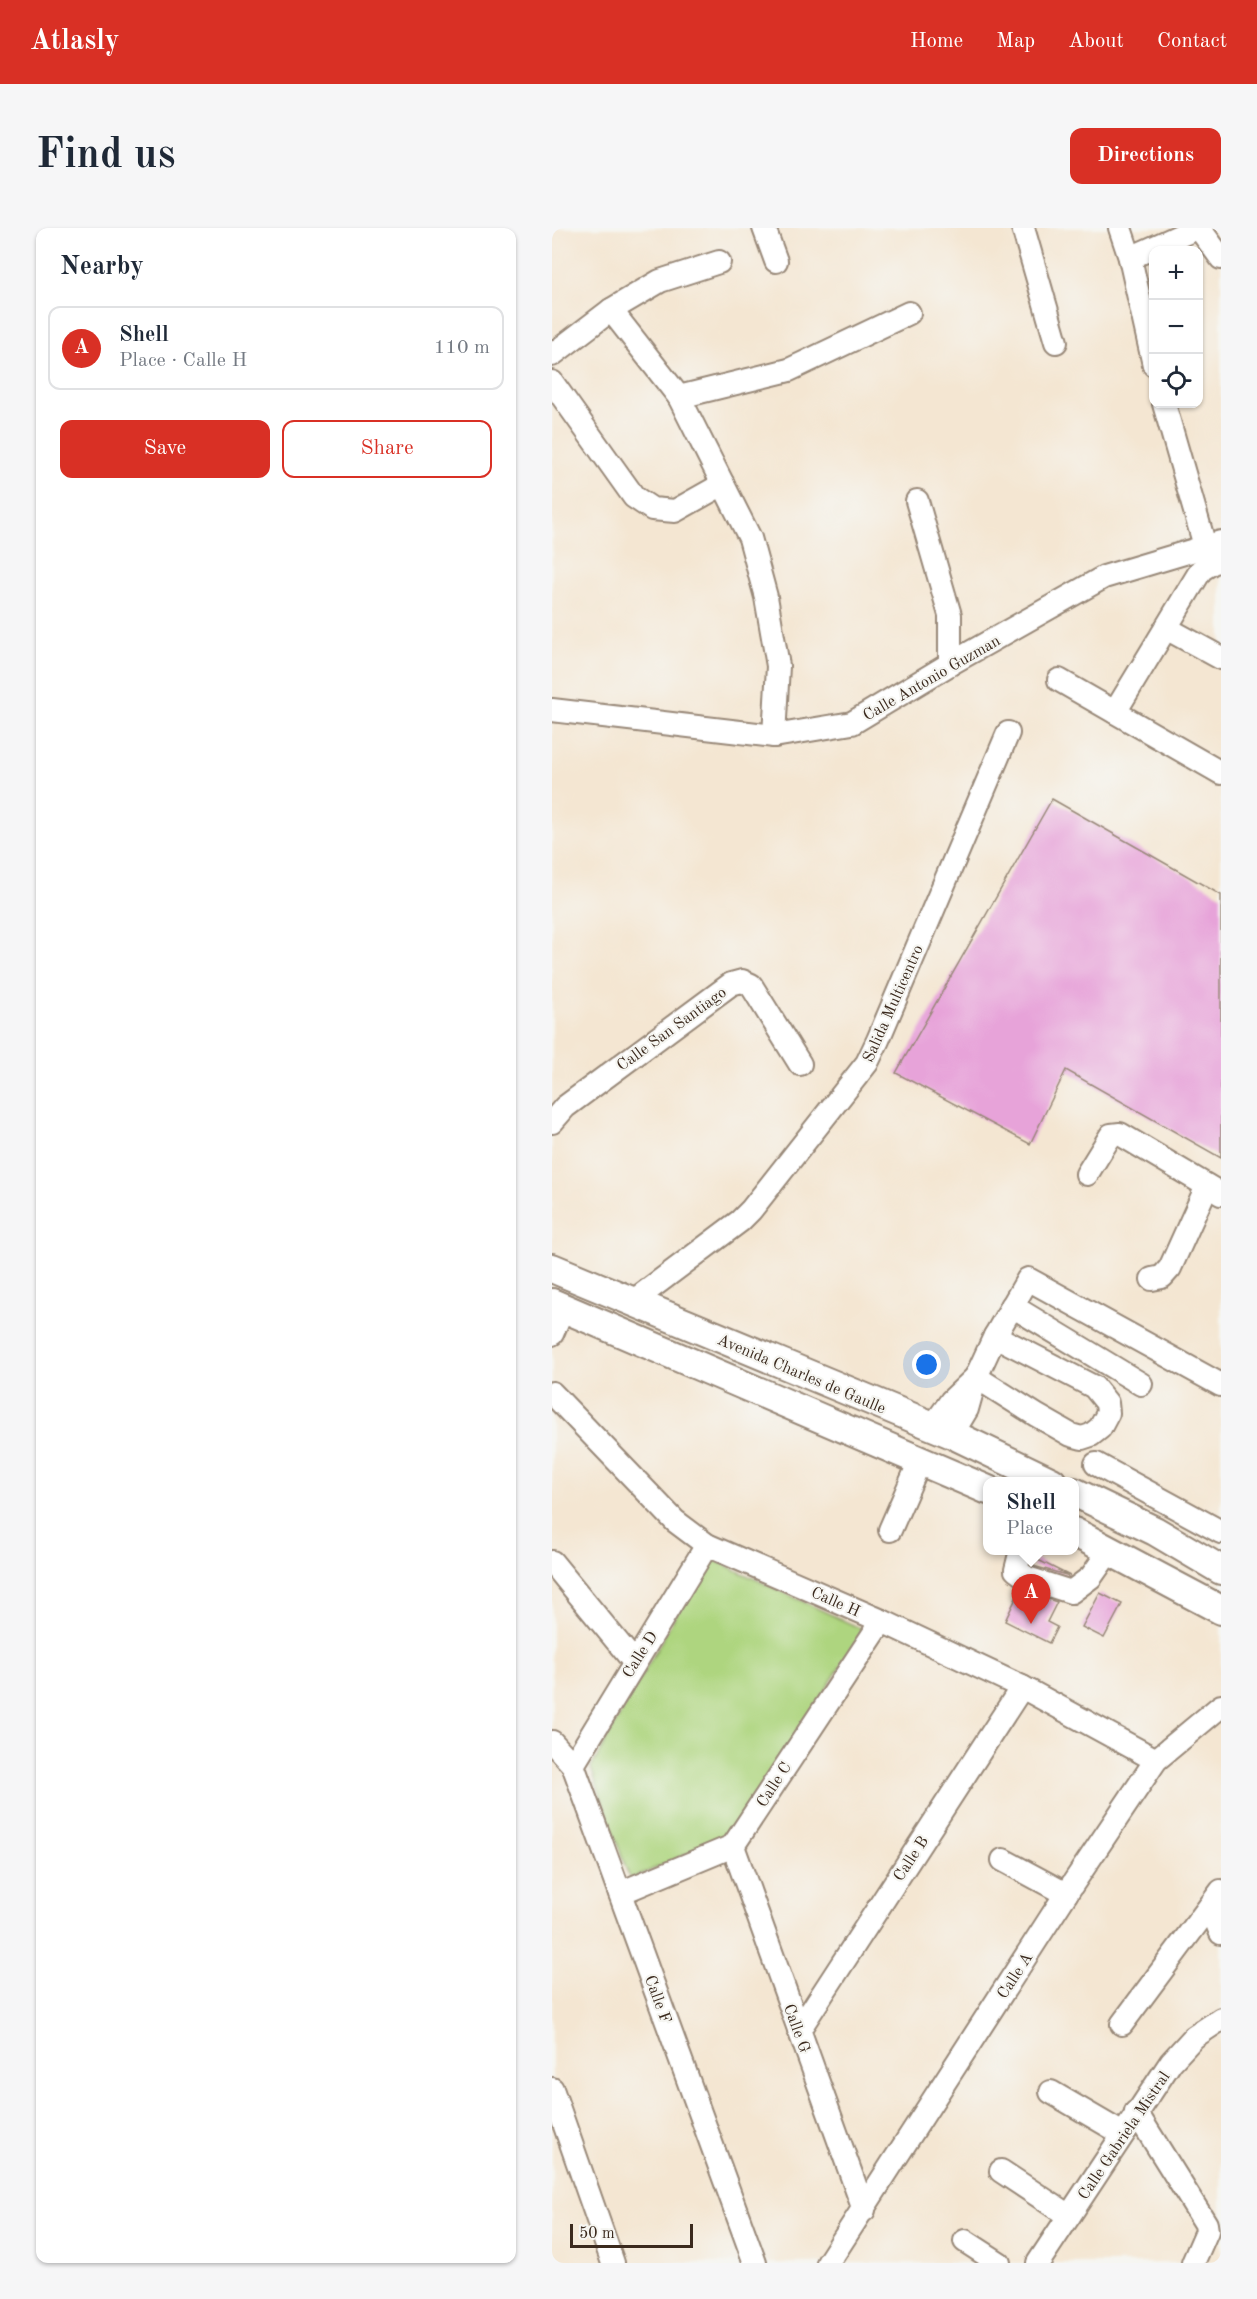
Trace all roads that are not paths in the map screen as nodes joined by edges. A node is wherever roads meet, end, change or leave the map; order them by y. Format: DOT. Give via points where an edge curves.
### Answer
graph roads {
  1 [pos="764,228"];
  2 [pos="1023,228"];
  3 [pos="1120,228"];
  4 [pos="1198,228"];
  5 [pos="1130,258"];
  6 [pos="1221,258"];
  7 [pos="776,261"];
  8 [pos="719,262"];
  9 [pos="611,310"];
  10 [pos="909,313"];
  11 [pos="1056,342"];
  12 [pos="1152,354"];
  13 [pos="552,355"];
  14 [pos="552,382"];
  15 [pos="679,397"];
  16 [pos="1165,408"];
  17 [pos="723,484"];
  18 [pos="917,501"];
  19 [pos="1216,550"];
  20 [pos="1166,628"];
  21 [pos="1221,658"];
  22 [pos="950,664"];
  23 [pos="1059,680"];
  24 [pos="552,710"];
  25 [pos="1115,712"];
  26 [pos="1008,733"];
  27 [pos="774,736"];
  28 [pos="1221,773"];
  29 [pos="800,1064"];
  30 [pos="552,1122"];
  31 [pos="1087,1174"];
  32 [pos="1214,1190"];
  33 [pos="552,1268"];
  34 [pos="1152,1279"];
  35 [pos="598,1288"];
  36 [pos="632,1302"];
  37 [pos="558,1306"];
  38 [pos="1012,1306"];
  39 [pos="668,1317"];
  40 [pos="622,1332"];
  41 [pos="552,1334"];
  42 [pos="995,1336"];
  43 [pos="976,1377"];
  44 [pos="1142,1384"];
  45 [pos="1221,1384"];
  46 [pos="552,1393"];
  47 [pos="943,1430"];
  48 [pos="920,1461"];
  49 [pos="1096,1464"];
  50 [pos="1042,1477"];
  51 [pos="983,1488"];
  52 [pos="1079,1494"];
  53 [pos="890,1530"];
  54 [pos="1221,1532"];
  55 [pos="1079,1534"];
  56 [pos="707,1545"];
  57 [pos="1110,1550"];
  58 [pos="1020,1555"];
  59 [pos="552,1562"];
  60 [pos="1221,1570"];
  61 [pos="1221,1610"];
  62 [pos="882,1621"];
  63 [pos="634,1662"];
  64 [pos="1022,1687"];
  65 [pos="1221,1706"];
  66 [pos="552,1742"];
  67 [pos="1156,1760"];
  68 [pos="573,1765"];
  69 [pos="733,1846"];
  70 [pos="1003,1860"];
  71 [pos="620,1893"];
  72 [pos="1066,1894"];
  73 [pos="1216,1898"];
  74 [pos="1221,1933"];
  75 [pos="1221,2019"];
  76 [pos="1122,2024"];
  77 [pos="799,2030"];
  78 [pos="552,2089"];
  79 [pos="1051,2092"];
  80 [pos="1136,2112"];
  81 [pos="1123,2134"];
  82 [pos="1001,2171"];
  83 [pos="864,2210"];
  84 [pos="1069,2216"];
  85 [pos="965,2241"];
  86 [pos="613,2263"];
  87 [pos="755,2263"];
  88 [pos="828,2263"];
  89 [pos="999,2263"];
  90 [pos="1038,2263"];
  91 [pos="1193,2263"];
  1 -- 7 [label="street"];
  2 -- 11 [label="street"];
  3 -- 5 [label="street"];
  4 -- 5 [label="street"];
  4 -- 6 [label="street"];
  5 -- 12 [label="street"];
  8 -- 9 [label="street" via="660,281"];
  9 -- 13 [label="street"];
  9 -- 15 [label="street"];
  10 -- 15 [label="street" via="789,370"];
  14 -- 17 [label="street" via="634,497 652,509 675,511"];
  15 -- 17 [label="street"];
  16 -- 19 [label="street"];
  17 -- 27 [label="street" via="750,538 766,597 778,666"];
  18 -- 22 [label="street" via="950,615"];
  19 -- 20 [label="street" via="1214,562 1201,570"];
  19 -- 22 [label="street, Calle Antonio Guzman" via="1104,577"];
  20 -- 21 [label="street"];
  20 -- 25 [label="street"];
  22 -- 27 [label="street, Calle Antonio Guzman" via="852,723"];
  23 -- 25 [label="street"];
  24 -- 27 [label="street, Calle Antonio Guzman"];
  25 -- 28 [label="street"];
  26 -- 36 [label="street, Salida Multicentro" via="867,1063 751,1210"];
  29 -- 30 [label="street, Calle San Santiago" via="751,985 742,981 730,984 565,1107"];
  31 -- 32 [label="street" via="1111,1135 1120,1134"];
  32 -- 34 [label="street" via="1170,1268 1162,1277"];
  33 -- 35 [label="main road, Avenida Charles de Gaulle"];
  35 -- 36 [label="main road, Avenida Charles de Gaulle"];
  35 -- 37 [label="main road" via="608,1303 601,1311"];
  36 -- 39 [label="main road, Avenida Charles de Gaulle"];
  37 -- 40 [label="main road"];
  37 -- 41 [label="street"];
  38 -- 42 [label="street"];
  38 -- 44 [label="street"];
  38 -- 45 [label="street" via="1028,1279"];
  39 -- 40 [label="main road" via="649,1324 620,1313 615,1319"];
  39 -- 47 [label="main road, Avenida Charles de Gaulle"];
  40 -- 48 [label="main road"];
  42 -- 43 [label="street"];
  42 -- 43 [label="street" via="1094,1387 1107,1403 1108,1413 1091,1435 1071,1435"];
  43 -- 47 [label="street" via="967,1409"];
  46 -- 56 [label="street, Calle H" via="675,1521"];
  47 -- 50 [label="main road, Avenida Charles de Gaulle"];
  48 -- 51 [label="main road"];
  48 -- 53 [label="street"];
  49 -- 54 [label="street"];
  52 -- 60 [label="main road" via="1155,1531"];
  55 -- 57 [label="main road"];
  56 -- 62 [label="street, Calle H"];
  56 -- 63 [label="street, Calle D"];
  57 -- 58 [label="street" via="1091,1576 1071,1592 1027,1578 1016,1570"];
  57 -- 61 [label="main road"];
  59 -- 63 [label="street"];
  62 -- 64 [label="street, Calle H"];
  62 -- 69 [label="street, Calle C"];
  63 -- 68 [label="street, Calle D"];
  64 -- 67 [label="street, Calle H"];
  64 -- 77 [label="street, Calle B"];
  65 -- 67 [label="street, Calle A"];
  66 -- 68 [label="street, Calle F"];
  67 -- 72 [label="street, Calle A"];
  68 -- 71 [label="street, Calle F"];
  69 -- 71 [label="street"];
  69 -- 77 [label="street, Calle G"];
  70 -- 72 [label="street"];
  71 -- 87 [label="street, Calle F"];
  72 -- 83 [label="street, Calle A"];
  73 -- 74 [label="street"];
  73 -- 76 [label="street"];
  75 -- 80 [label="street, Calle Gabriela Mistral" via="1179,2052"];
  77 -- 83 [label="street, Calle G"];
  78 -- 86 [label="street"];
  79 -- 81 [label="street"];
  80 -- 81 [label="street, Calle Gabriela Mistral"];
  80 -- 91 [label="street" via="1207,2228"];
  81 -- 84 [label="street, Calle Gabriela Mistral"];
  82 -- 84 [label="street"];
  83 -- 88 [label="street, Calle A"];
  84 -- 90 [label="street, Calle Gabriela Mistral"];
  85 -- 89 [label="street"];
}
